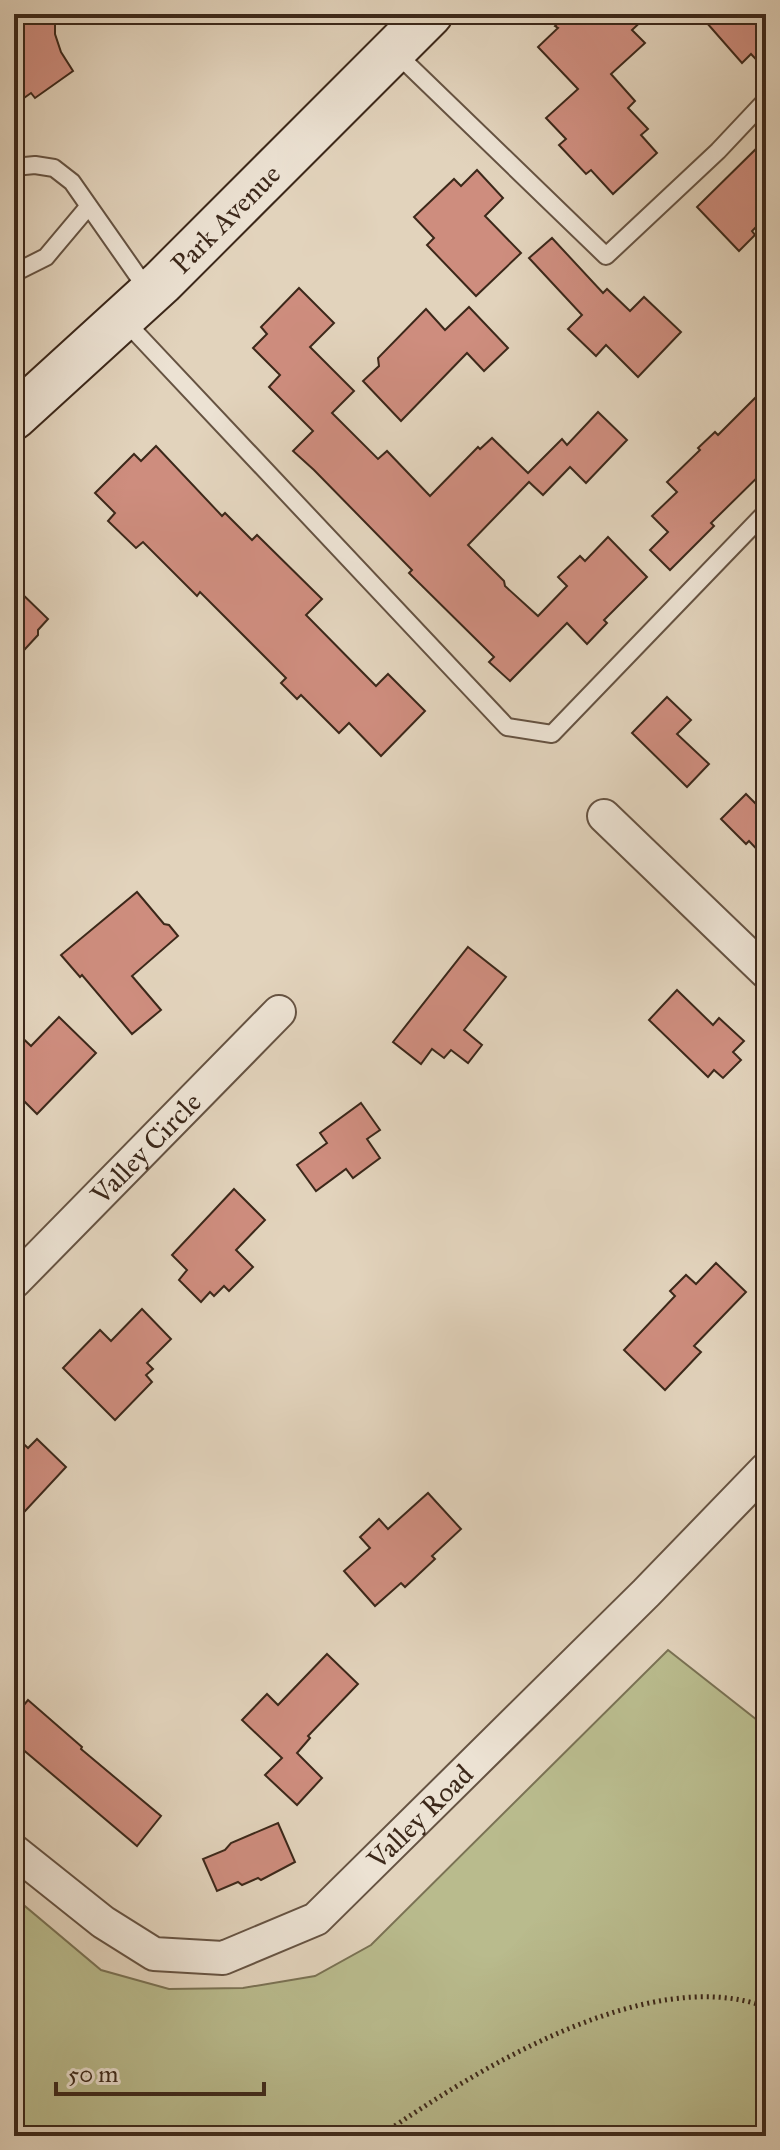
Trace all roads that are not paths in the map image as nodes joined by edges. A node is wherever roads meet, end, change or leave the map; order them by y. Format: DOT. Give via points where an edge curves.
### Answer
graph roads {
  1 [pos="430,14"];
  2 [pos="393,51"];
  3 [pos="766,100"];
  4 [pos="14,167"];
  5 [pos="88,207"];
  6 [pos="14,273"];
  7 [pos="136,305"];
  8 [pos="14,417"];
  9 [pos="766,512"];
  10 [pos="604,816"];
  11 [pos="766,972"];
  12 [pos="279,1012"];
  13 [pos="14,1282"];
  14 [pos="766,1469"];
  15 [pos="14,1851"];
  1 -- 2 [label="main road, Park Avenue"];
  2 -- 3 [label="lane" via="606,256"];
  2 -- 7 [label="main road, Park Avenue"];
  4 -- 5 [label="lane" via="54,168 72,182"];
  5 -- 6 [label="lane" via="46,257"];
  5 -- 7 [label="lane"];
  7 -- 8 [label="main road, Park Avenue"];
  7 -- 9 [label="lane" via="507,727 552,734"];
  10 -- 11 [label="street"];
  12 -- 13 [label="street, Valley Circle"];
  14 -- 15 [label="street, Valley Road" via="316,1919 223,1958 154,1954 103,1922"];
}
